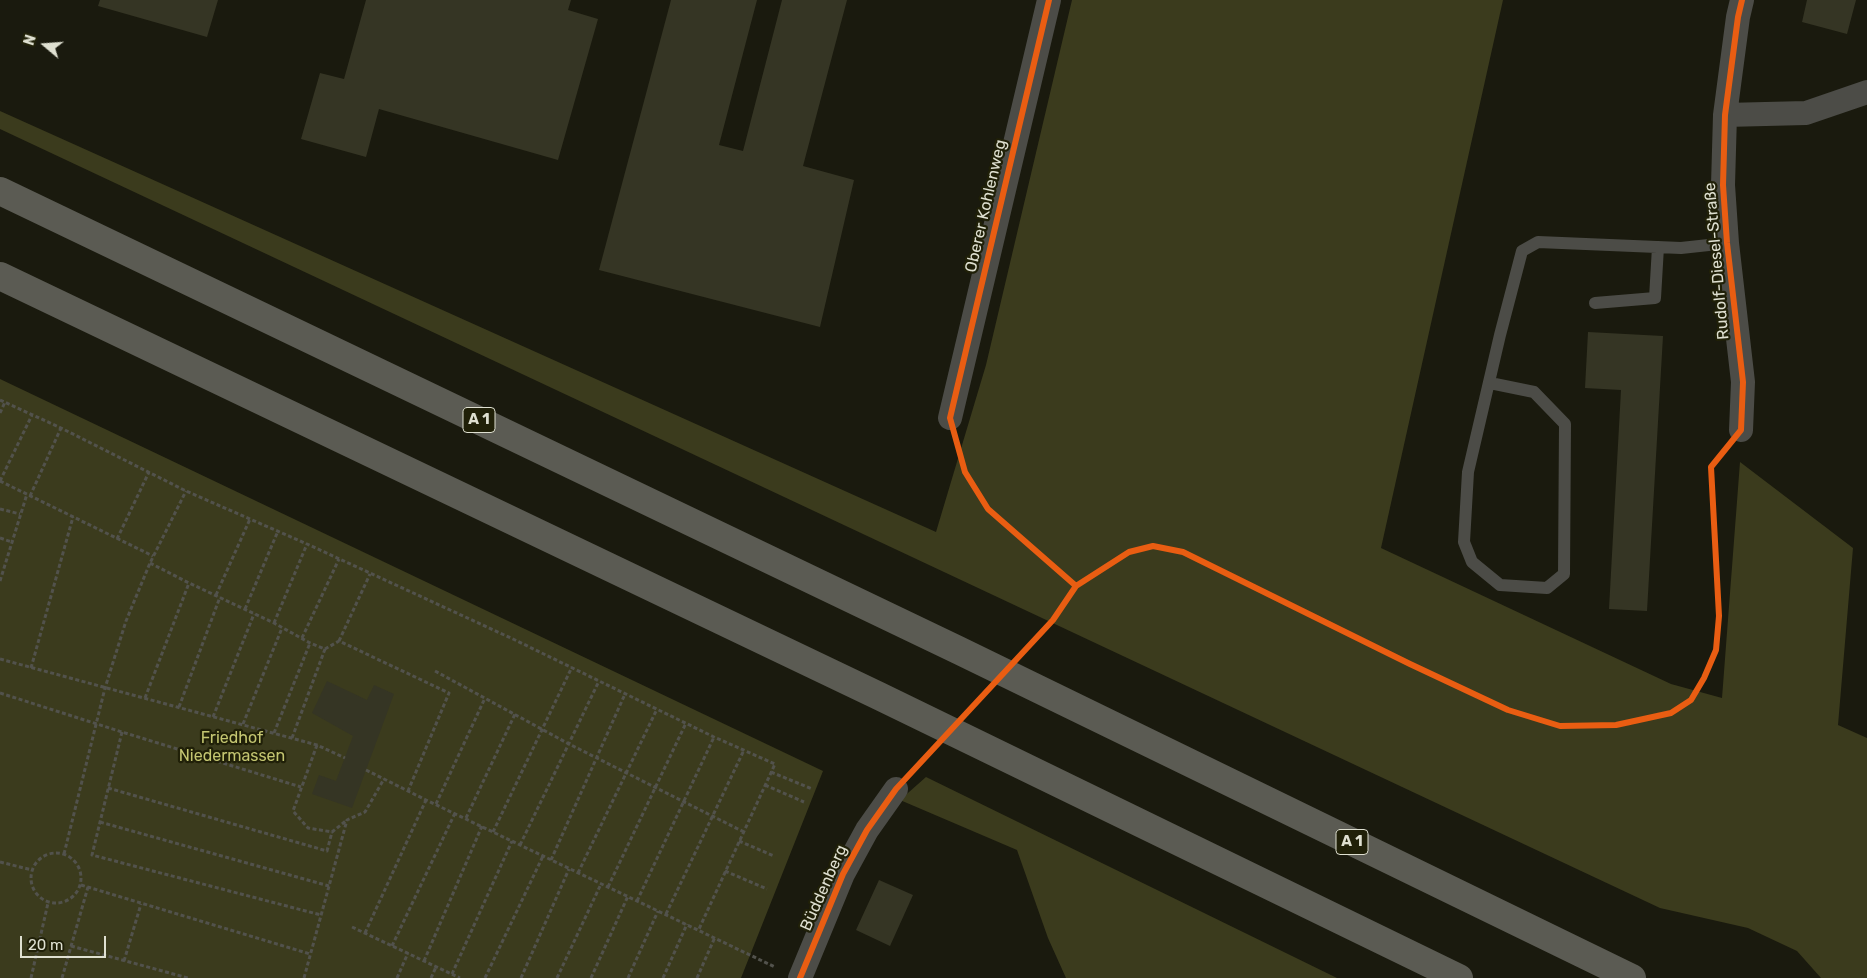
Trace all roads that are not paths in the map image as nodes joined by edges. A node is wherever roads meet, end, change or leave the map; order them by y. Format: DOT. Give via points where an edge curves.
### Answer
graph roads {
  1 [pos="1049,0"];
  2 [pos="1742,0"];
  3 [pos="1867,92"];
  4 [pos="1725,115"];
  5 [pos="0,190"];
  6 [pos="1726,242"];
  7 [pos="1658,247"];
  8 [pos="0,276"];
  9 [pos="1595,303"];
  10 [pos="1490,383"];
  11 [pos="950,418"];
  12 [pos="1741,430"];
  13 [pos="896,788"];
  14 [pos="791,974"];
  15 [pos="1459,978"];
  16 [pos="1632,978"];
  1 -- 11 [label="street, Oberer Kohlenweg"];
  2 -- 4 [label="street, Rudolf-Diesel-Straße"];
  3 -- 4 [label="street" via="1806,113"];
  4 -- 6 [label="street, Rudolf-Diesel-Straße" via="1723,184"];
  5 -- 16 [label="highway, A 1"];
  6 -- 7 [label="lane" via="1681,248"];
  6 -- 12 [label="street, Rudolf-Diesel-Straße" via="1743,382"];
  7 -- 9 [label="lane" via="1655,298"];
  7 -- 10 [label="lane" via="1538,242 1522,251"];
  8 -- 15 [label="highway" via="879,696"];
  10 -- 10 [label="lane" via="1468,472 1464,542 1472,562 1500,585 1547,588 1564,574 1565,424 1534,392"];
  13 -- 14 [label="street, Büddenberg" via="867,830"];
}
